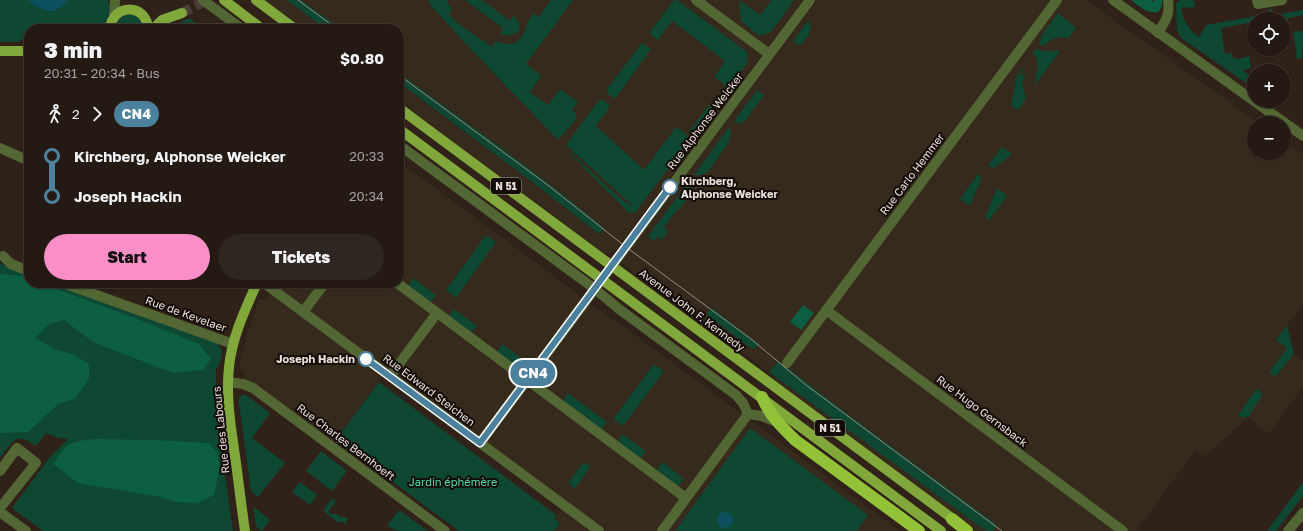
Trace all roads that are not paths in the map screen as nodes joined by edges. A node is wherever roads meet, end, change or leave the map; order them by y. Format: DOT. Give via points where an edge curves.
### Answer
graph roads {
  1 [pos="116,0"];
  2 [pos="203,0"];
  3 [pos="256,0"];
  4 [pos="696,0"];
  5 [pos="810,0"];
  6 [pos="1057,0"];
  7 [pos="1112,0"];
  8 [pos="1168,0"];
  9 [pos="1257,0"];
  10 [pos="1282,0"];
  11 [pos="230,2"];
  12 [pos="131,10"];
  13 [pos="182,13"];
  14 [pos="143,16"];
  15 [pos="114,18"];
  16 [pos="162,20"];
  17 [pos="112,24"];
  18 [pos="148,24"];
  19 [pos="158,24"];
  20 [pos="235,24"];
  21 [pos="256,24"];
  22 [pos="288,24"];
  23 [pos="1158,33"];
  24 [pos="0,51"];
  25 [pos="24,52"];
  26 [pos="769,54"];
  27 [pos="1247,96"];
  28 [pos="1264,108"];
  29 [pos="404,112"];
  30 [pos="404,132"];
  31 [pos="1303,136"];
  32 [pos="0,148"];
  33 [pos="404,149"];
  34 [pos="24,159"];
  35 [pos="549,240"];
  36 [pos="541,250"];
  37 [pos="3,256"];
  38 [pos="612,266"];
  39 [pos="24,269"];
  40 [pos="603,279"];
  41 [pos="78,288"];
  42 [pos="255,288"];
  43 [pos="271,288"];
  44 [pos="321,288"];
  45 [pos="404,288"];
  46 [pos="595,289"];
  47 [pos="826,310"];
  48 [pos="303,312"];
  49 [pos="437,312"];
  50 [pos="233,344"];
  51 [pos="787,363"];
  52 [pos="390,376"];
  53 [pos="527,380"];
  54 [pos="228,382"];
  55 [pos="762,397"];
  56 [pos="748,414"];
  57 [pos="777,422"];
  58 [pos="480,443"];
  59 [pos="0,471"];
  60 [pos="686,498"];
  61 [pos="0,508"];
  62 [pos="0,512"];
  63 [pos="1303,513"];
  64 [pos="952,519"];
  65 [pos="26,531"];
  66 [pos="245,531"];
  67 [pos="445,531"];
  68 [pos="599,531"];
  69 [pos="662,531"];
  70 [pos="918,531"];
  71 [pos="941,531"];
  72 [pos="967,531"];
  73 [pos="971,531"];
  74 [pos="1123,531"];
  75 [pos="1288,531"];
  1 -- 12 [label="street"];
  1 -- 15 [label="street"];
  2 -- 20 [label="street"];
  3 -- 22 [label="main road"];
  4 -- 26 [label="street"];
  5 -- 26 [label="street, Rue Alphonse Weicker"];
  6 -- 47 [label="street, Rue Carlo Hemmer"];
  7 -- 23 [label="street"];
  8 -- 23 [label="street" via="1168,16"];
  9 -- 10 [label="street" via="1258,4"];
  11 -- 21 [label="main road"];
  12 -- 14 [label="main road"];
  12 -- 15 [label="main road" via="123,10"];
  13 -- 16 [label="main road"];
  14 -- 16 [label="main road"];
  14 -- 18 [label="main road"];
  15 -- 17 [label="main road"];
  16 -- 19 [label="main road"];
  23 -- 27 [label="street"];
  24 -- 25 [label="main road"];
  26 -- 38 [label="street, Rue Alphonse Weicker"];
  28 -- 31 [label="street"];
  29 -- 38 [label="main road, Avenue John F. Kennedy / N 51"];
  30 -- 35 [label="main road, N 51"];
  32 -- 34 [label="street"];
  33 -- 36 [label="street"];
  35 -- 36 [label="street"];
  35 -- 40 [label="main road, N 51"];
  36 -- 46 [label="street"];
  37 -- 39 [label="street" via="11,264"];
  38 -- 40 [label="street, Rue Alphonse Weicker"];
  38 -- 64 [label="main road, Avenue John F. Kennedy / N 51"];
  40 -- 46 [label="street, Rue Alphonse Weicker"];
  40 -- 55 [label="main road, N 51"];
  41 -- 50 [label="street, Rue de Kevelaer"];
  42 -- 50 [label="main road, Rue des Labours"];
  43 -- 48 [label="street, Rue Edward Steichen"];
  44 -- 48 [label="street"];
  45 -- 49 [label="street"];
  46 -- 53 [label="street, Rue Alphonse Weicker"];
  46 -- 56 [label="street" via="736,395"];
  47 -- 51 [label="street, Rue Carlo Hemmer"];
  47 -- 74 [label="street, Rue Hugo Gernsback"];
  48 -- 52 [label="street, Rue Edward Steichen"];
  49 -- 52 [label="street"];
  49 -- 53 [label="street"];
  50 -- 54 [label="main road, Rue des Labours"];
  52 -- 58 [label="street, Rue Edward Steichen"];
  53 -- 58 [label="street, Rue Alphonse Weicker"];
  53 -- 60 [label="street"];
  54 -- 66 [label="main road, Rue des Labours" via="230,421"];
  54 -- 67 [label="street, Rue Charles Bernhoeft" via="253,388"];
  55 -- 57 [label="highway, N 51" via="767,410"];
  55 -- 71 [label="main road, N 51"];
  56 -- 57 [label="street"];
  56 -- 60 [label="street"];
  57 -- 70 [label="highway, N 51" via="795,440"];
  58 -- 68 [label="street, Rue Edward Steichen"];
  59 -- 61 [label="street" via="17,448 36,463"];
  60 -- 69 [label="street"];
  62 -- 65 [label="street"];
  63 -- 75 [label="street"];
  64 -- 72 [label="highway"];
  64 -- 73 [label="main road, Avenue John F. Kennedy / N 51"];
}
